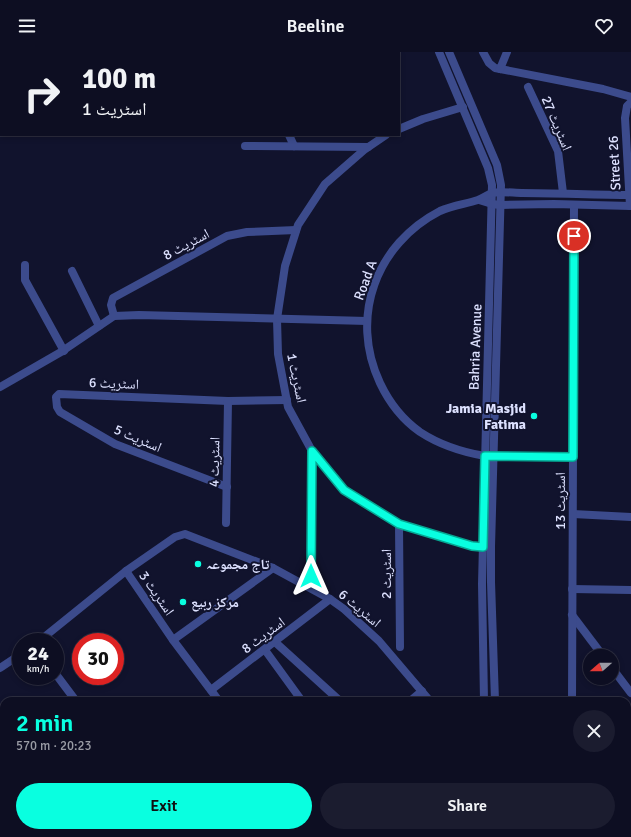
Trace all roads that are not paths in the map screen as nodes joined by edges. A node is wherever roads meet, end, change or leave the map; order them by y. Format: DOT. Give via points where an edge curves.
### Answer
graph roads {
  1 [pos="439,52"];
  2 [pos="450,52"];
  3 [pos="483,52"];
  4 [pos="507,52"];
  5 [pos="500,69"];
  6 [pos="528,87"];
  7 [pos="631,97"];
  8 [pos="631,102"];
  9 [pos="463,107"];
  10 [pos="628,118"];
  11 [pos="400,129"];
  12 [pos="289,136"];
  13 [pos="384,136"];
  14 [pos="245,146"];
  15 [pos="294,146"];
  16 [pos="368,148"];
  17 [pos="492,192"];
  18 [pos="502,193"];
  19 [pos="564,193"];
  20 [pos="630,195"];
  21 [pos="479,200"];
  22 [pos="496,205"];
  23 [pos="574,205"];
  24 [pos="630,206"];
  25 [pos="296,230"];
  26 [pos="25,265"];
  27 [pos="72,271"];
  28 [pos="114,316"];
  29 [pos="277,319"];
  30 [pos="367,321"];
  31 [pos="100,326"];
  32 [pos="64,351"];
  33 [pos="0,387"];
  34 [pos="59,394"];
  35 [pos="287,400"];
  36 [pos="228,401"];
  37 [pos="312,451"];
  38 [pos="489,456"];
  39 [pos="573,457"];
  40 [pos="227,487"];
  41 [pos="573,514"];
  42 [pos="631,517"];
  43 [pos="226,523"];
  44 [pos="399,524"];
  45 [pos="487,547"];
  46 [pos="273,568"];
  47 [pos="126,571"];
  48 [pos="311,576"];
  49 [pos="572,589"];
  50 [pos="631,590"];
  51 [pos="330,600"];
  52 [pos="572,615"];
  53 [pos="49,633"];
  54 [pos="173,640"];
  55 [pos="275,642"];
  56 [pos="400,647"];
  57 [pos="598,649"];
  58 [pos="265,650"];
  59 [pos="12,660"];
  60 [pos="0,668"];
  61 [pos="619,677"];
  62 [pos="64,685"];
  63 [pos="211,690"];
  64 [pos="422,691"];
  65 [pos="631,693"];
  66 [pos="73,697"];
  67 [pos="216,697"];
  68 [pos="299,697"];
  69 [pos="336,697"];
  70 [pos="415,697"];
  71 [pos="427,697"];
  72 [pos="484,697"];
  73 [pos="495,697"];
  74 [pos="572,697"];
  1 -- 9 [label="street, Bahria Avenue"];
  2 -- 18 [label="street, Bahria Avenue" via="497,165"];
  3 -- 5 [label="street" via="489,63"];
  4 -- 5 [label="street"];
  5 -- 7 [label="street"];
  6 -- 19 [label="street, اسٹریٹ 27" via="558,151"];
  8 -- 10 [label="street" via="627,106"];
  9 -- 11 [label="street"];
  9 -- 17 [label="street, Bahria Avenue" via="488,168"];
  10 -- 20 [label="street, Street 26"];
  12 -- 15 [label="street"];
  13 -- 16 [label="street, اسٹریٹ 1"];
  14 -- 15 [label="street"];
  15 -- 16 [label="street"];
  16 -- 25 [label="street, اسٹریٹ 1" via="325,184"];
  17 -- 18 [label="street"];
  17 -- 21 [label="street, Road A"];
  17 -- 22 [label="street, Bahria Avenue"];
  18 -- 19 [label="street"];
  18 -- 22 [label="street, Bahria Avenue"];
  19 -- 20 [label="street"];
  20 -- 24 [label="street, Street 26"];
  21 -- 22 [label="street, Road A"];
  21 -- 30 [label="street, Road A" via="442,210 404,237 389,255 378,275 370,298"];
  22 -- 23 [label="street, Road A"];
  22 -- 38 [label="street, Bahria Avenue"];
  23 -- 24 [label="street, Road A"];
  23 -- 39 [label="street, اسٹریٹ 13"];
  25 -- 28 [label="street, اسٹریٹ 8" via="247,232 227,236 113,298 111,304"];
  25 -- 29 [label="street, اسٹریٹ 1" via="285,266"];
  26 -- 32 [label="street" via="25,280"];
  27 -- 31 [label="street"];
  28 -- 29 [label="street"];
  28 -- 31 [label="street"];
  29 -- 30 [label="street"];
  29 -- 35 [label="street, اسٹریٹ 1" via="278,354"];
  30 -- 38 [label="street, Road A" via="368,346 374,371 385,394 400,414 419,431 440,444 462,452"];
  31 -- 32 [label="street"];
  32 -- 33 [label="street"];
  34 -- 36 [label="street, اسٹریٹ 6"];
  34 -- 40 [label="street, اسٹریٹ 5" via="56,403 60,412 115,444"];
  35 -- 36 [label="street, اسٹریٹ 6"];
  35 -- 37 [label="street, اسٹریٹ 1" via="288,407"];
  36 -- 40 [label="street, اسٹریٹ 4"];
  37 -- 44 [label="street, اسٹریٹ 1" via="344,490"];
  37 -- 48 [label="street"];
  38 -- 39 [label="street, Road A"];
  38 -- 45 [label="street, Bahria Avenue"];
  39 -- 41 [label="street, اسٹریٹ 13"];
  40 -- 43 [label="street, اسٹریٹ 4"];
  41 -- 42 [label="street"];
  41 -- 49 [label="street, اسٹریٹ 13"];
  44 -- 45 [label="street, اسٹریٹ 1" via="472,546"];
  44 -- 56 [label="street, اسٹریٹ 2"];
  45 -- 72 [label="street, Bahria Avenue" via="482,584"];
  45 -- 73 [label="street, Bahria Avenue" via="491,582"];
  46 -- 47 [label="street, اسٹریٹ 6" via="186,534 175,537"];
  46 -- 51 [label="street, اسٹریٹ 6"];
  46 -- 54 [label="street"];
  47 -- 53 [label="street, اسٹریٹ 3"];
  47 -- 54 [label="street, اسٹریٹ 3"];
  49 -- 50 [label="street"];
  49 -- 52 [label="street, اسٹریٹ 13"];
  51 -- 55 [label="street, اسٹریٹ 8"];
  51 -- 64 [label="street, اسٹریٹ 6" via="344,609 379,641"];
  52 -- 57 [label="street"];
  52 -- 74 [label="street, اسٹریٹ 13"];
  54 -- 63 [label="street, اسٹریٹ 3"];
  55 -- 58 [label="street, اسٹریٹ 8"];
  55 -- 69 [label="street"];
  58 -- 63 [label="street, اسٹریٹ 8"];
  58 -- 68 [label="street"];
  59 -- 60 [label="street"];
  61 -- 65 [label="street"];
  62 -- 66 [label="street"];
  63 -- 67 [label="street, اسٹریٹ 3"];
  64 -- 70 [label="street"];
  64 -- 71 [label="street, اسٹریٹ 6"];
}
